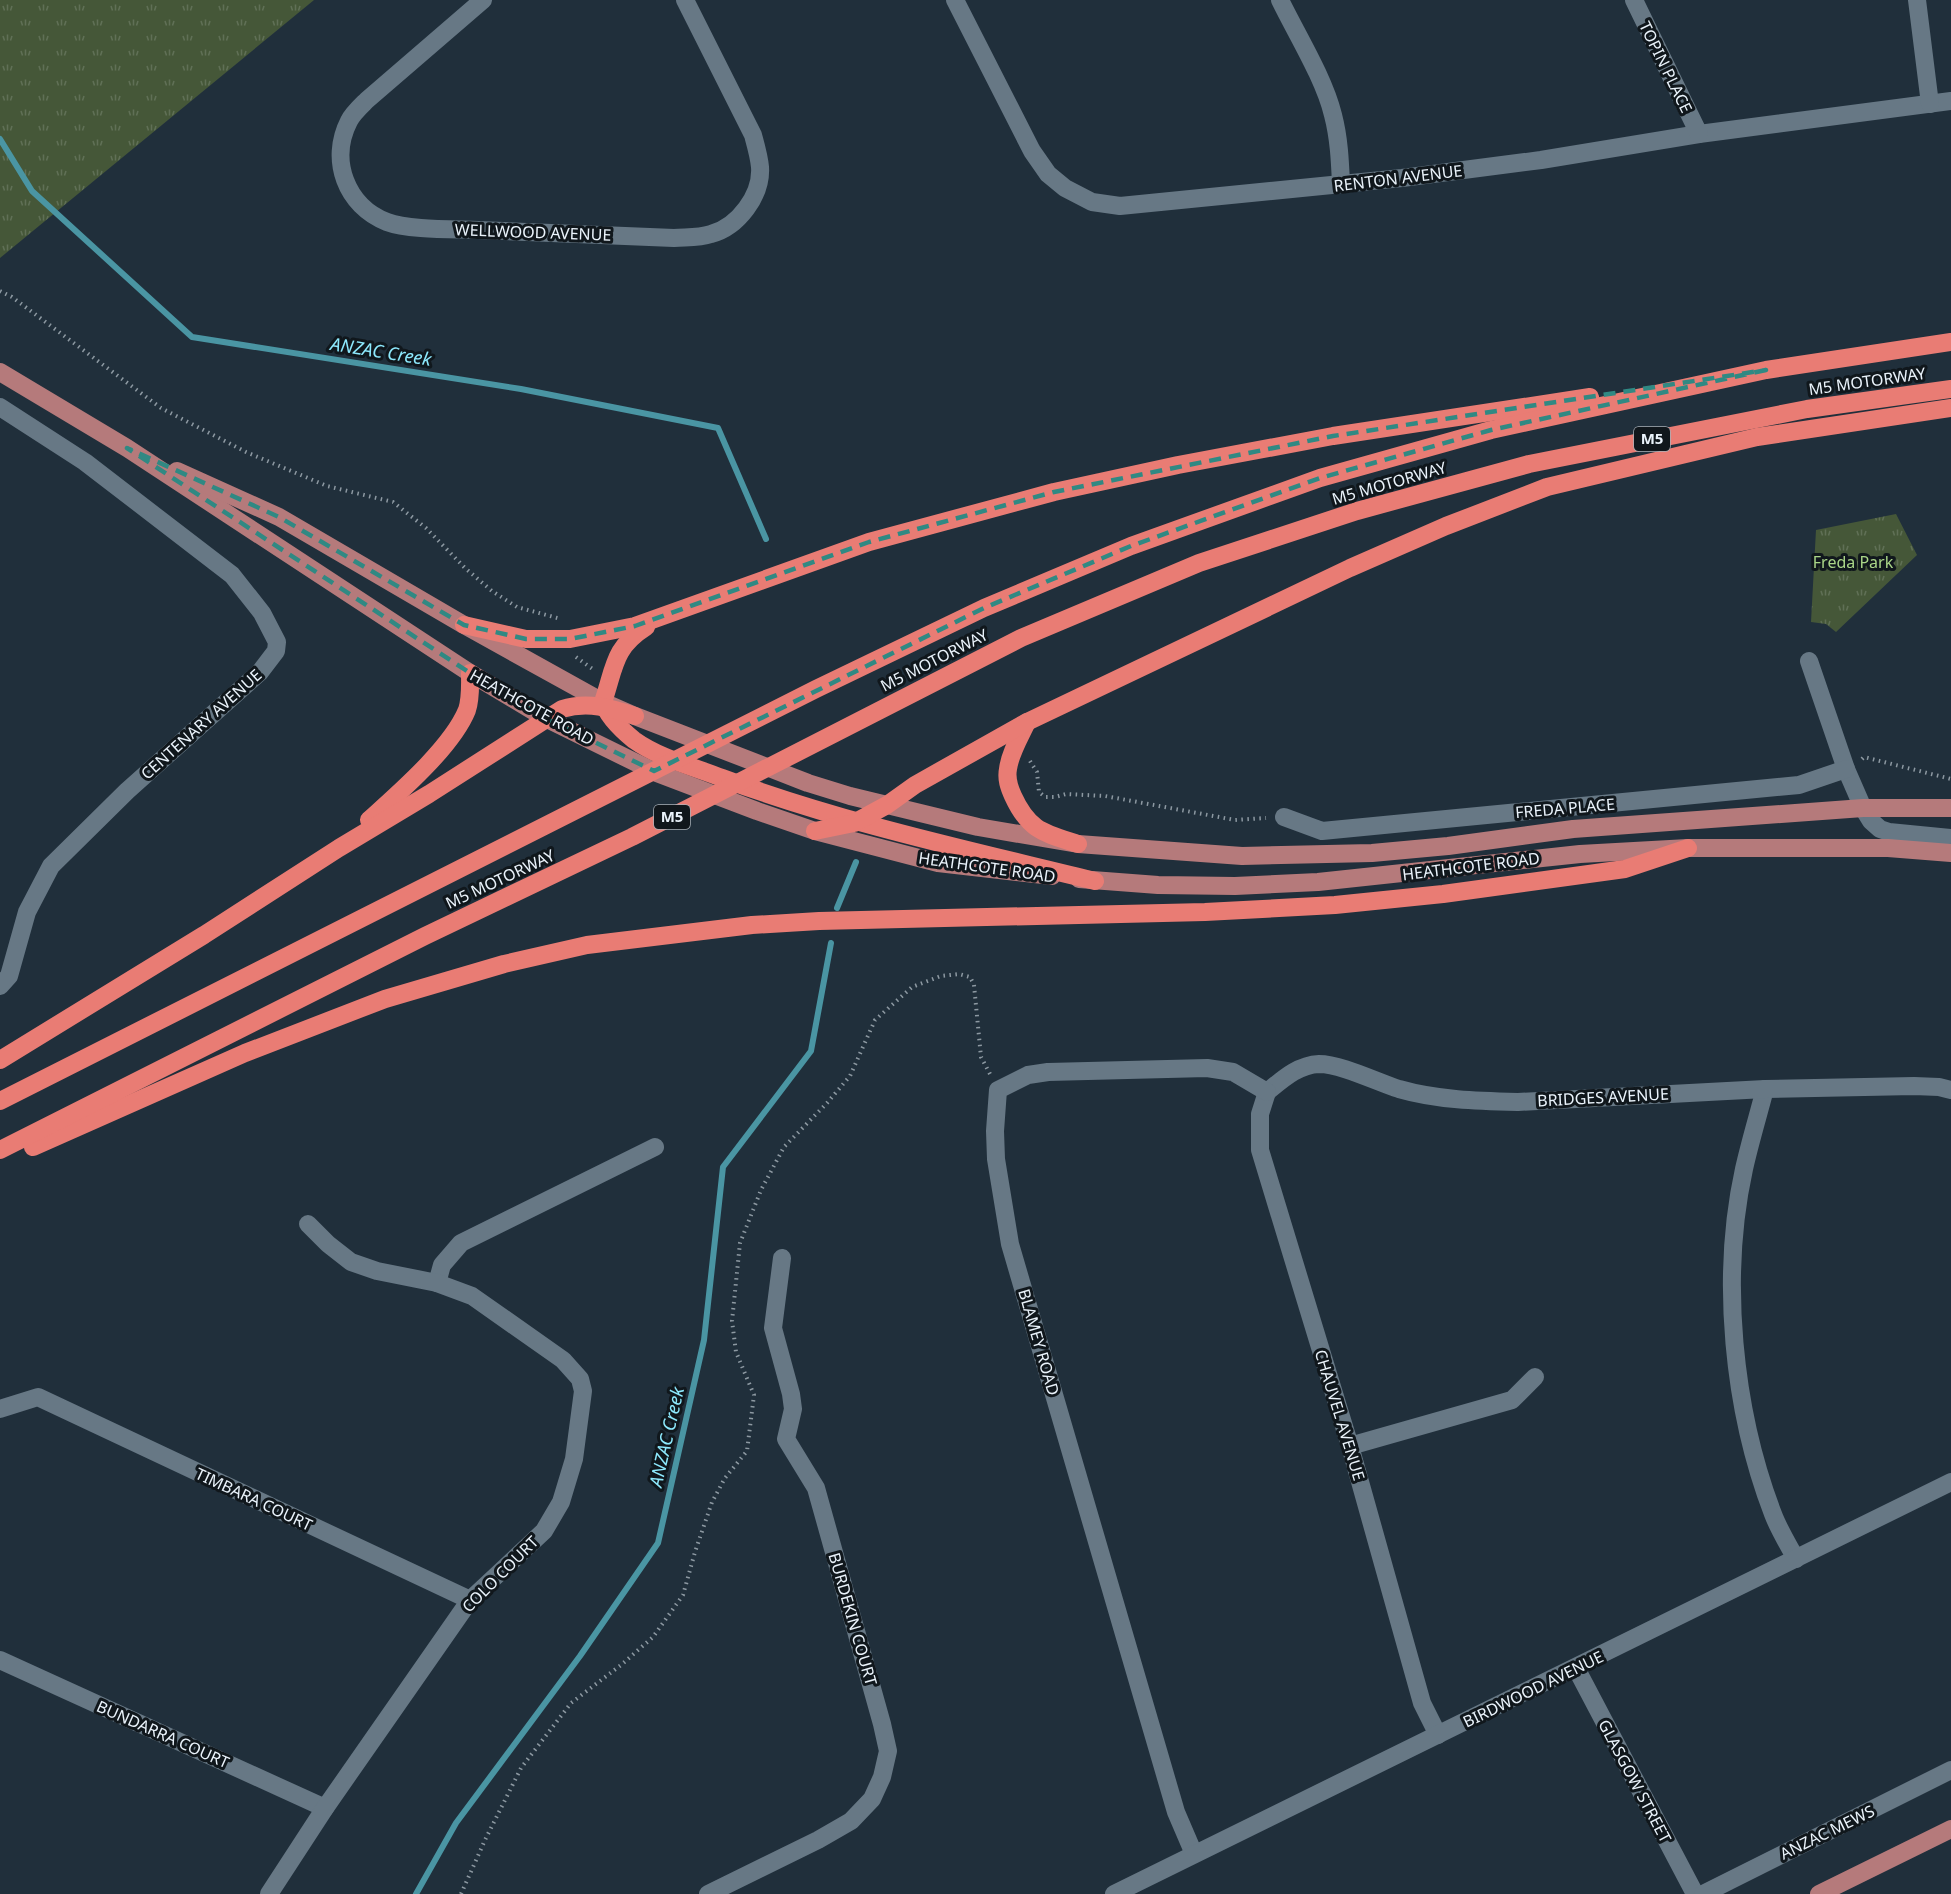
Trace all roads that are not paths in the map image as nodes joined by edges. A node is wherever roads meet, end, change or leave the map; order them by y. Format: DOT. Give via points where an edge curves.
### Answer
graph roads {
  1 [pos="483,0"];
  2 [pos="685,0"];
  3 [pos="955,0"];
  4 [pos="1280,0"];
  5 [pos="1634,0"];
  6 [pos="1917,0"];
  7 [pos="1951,101"];
  8 [pos="1930,104"];
  9 [pos="1699,134"];
  10 [pos="1341,184"];
  11 [pos="1951,342"];
  12 [pos="1767,370"];
  13 [pos="0,372"];
  14 [pos="1951,389"];
  15 [pos="0,407"];
  16 [pos="1951,408"];
  17 [pos="127,448"];
  18 [pos="668,613"];
  19 [pos="464,625"];
  20 [pos="1809,661"];
  21 [pos="470,673"];
  22 [pos="604,704"];
  23 [pos="635,716"];
  24 [pos="546,718"];
  25 [pos="1027,722"];
  26 [pos="1854,764"];
  27 [pos="887,805"];
  28 [pos="1863,808"];
  29 [pos="1951,808"];
  30 [pos="1284,817"];
  31 [pos="856,821"];
  32 [pos="815,831"];
  33 [pos="1951,838"];
  34 [pos="1078,844"];
  35 [pos="339,848"];
  36 [pos="1688,848"];
  37 [pos="1951,853"];
  38 [pos="1095,880"];
  39 [pos="0,986"];
  40 [pos="0,1060"];
  41 [pos="1765,1089"];
  42 [pos="1951,1090"];
  43 [pos="1267,1092"];
  44 [pos="0,1101"];
  45 [pos="655,1147"];
  46 [pos="0,1150"];
  47 [pos="0,1161"];
  48 [pos="308,1224"];
  49 [pos="782,1257"];
  50 [pos="437,1283"];
  51 [pos="1535,1377"];
  52 [pos="0,1409"];
  53 [pos="1350,1446"];
  54 [pos="1951,1482"];
  55 [pos="1796,1559"];
  56 [pos="470,1600"];
  57 [pos="0,1660"];
  58 [pos="1576,1668"];
  59 [pos="1438,1735"];
  60 [pos="1951,1770"];
  61 [pos="325,1808"];
  62 [pos="1951,1829"];
  63 [pos="1194,1854"];
  64 [pos="269,1894"];
  65 [pos="708,1894"];
  66 [pos="1114,1894"];
  67 [pos="1695,1894"];
  68 [pos="1703,1894"];
  69 [pos="1819,1894"];
  1 -- 2 [label="street, WELLWOOD AVENUE" via="350,119 342,139 340,161 344,180 356,201 389,223 674,238 714,234 732,224 744,212 758,183 758,153 753,135"];
  3 -- 10 [label="street, RENTON AVENUE" via="1032,151 1048,174 1092,202 1120,206"];
  4 -- 10 [label="street" via="1333,112"];
  5 -- 9 [label="street, TOPIN PLACE"];
  6 -- 8 [label="street"];
  7 -- 8 [label="street, RENTON AVENUE"];
  8 -- 9 [label="street, RENTON AVENUE"];
  9 -- 10 [label="street, RENTON AVENUE" via="1541,160"];
  11 -- 12 [label="highway, M5 MOTORWAY"];
  12 -- 18 [label="highway" via="1333,436 1054,492 869,542"];
  12 -- 44 [label="highway, M5 MOTORWAY" via="1491,430 1320,478 1131,546 984,608 816,688"];
  13 -- 17 [label="main road, HEATHCOTE ROAD"];
  14 -- 46 [label="highway, M5 MOTORWAY / M5" via="1808,409 1529,464 1357,511 1199,563 1020,638 632,837 415,941"];
  15 -- 39 [label="street, CENTENARY AVENUE" via="85,462 232,576 262,613 277,642 276,651 260,672 127,791 51,866 27,912 9,976"];
  16 -- 25 [label="highway" via="1757,437 1547,487 1350,568"];
  17 -- 19 [label="main road, HEATHCOTE ROAD" via="279,517"];
  17 -- 21 [label="main road, HEATHCOTE ROAD"];
  18 -- 19 [label="highway" via="635,626 570,639 526,639"];
  18 -- 22 [label="highway" via="632,636 619,651"];
  19 -- 22 [label="main road, HEATHCOTE ROAD"];
  20 -- 26 [label="street"];
  21 -- 24 [label="main road, HEATHCOTE ROAD"];
  21 -- 35 [label="highway" via="470,698 459,725 411,782"];
  22 -- 23 [label="highway"];
  22 -- 24 [label="highway" via="576,705"];
  22 -- 31 [label="highway" via="635,741 664,756 777,799"];
  23 -- 27 [label="main road, HEATHCOTE ROAD" via="808,783"];
  24 -- 32 [label="main road, HEATHCOTE ROAD" via="657,773"];
  24 -- 35 [label="highway"];
  25 -- 27 [label="highway"];
  25 -- 34 [label="highway" via="1010,759 1008,785 1029,824"];
  26 -- 28 [label="street"];
  26 -- 30 [label="street, FREDA PLACE" via="1799,785 1322,831"];
  27 -- 31 [label="highway"];
  27 -- 34 [label="main road, HEATHCOTE ROAD"];
  28 -- 29 [label="main road, HEATHCOTE ROAD"];
  28 -- 33 [label="street" via="1880,830"];
  28 -- 34 [label="main road, HEATHCOTE ROAD" via="1573,829 1372,854 1242,856"];
  31 -- 32 [label="highway"];
  31 -- 38 [label="highway"];
  32 -- 38 [label="main road, HEATHCOTE ROAD" via="938,863"];
  35 -- 40 [label="highway"];
  36 -- 37 [label="main road, HEATHCOTE ROAD" via="1888,848"];
  36 -- 38 [label="main road, HEATHCOTE ROAD" via="1580,854 1318,882 1235,886"];
  36 -- 47 [label="highway" via="1625,868 1335,905 797,922 587,945 504,964 385,999 245,1053"];
  41 -- 42 [label="street, BRIDGES AVENUE" via="1914,1086"];
  41 -- 43 [label="street, BRIDGES AVENUE" via="1482,1101 1441,1098 1401,1089 1320,1064 1299,1068"];
  41 -- 55 [label="street" via="1744,1170 1736,1230 1732,1283 1736,1344 1740,1385 1759,1474 1774,1517"];
  43 -- 53 [label="street, CHAUVEL AVENUE" via="1260,1114 1260,1150"];
  43 -- 63 [label="street, BLAMEY ROAD" via="1233,1072 1207,1068 1048,1072 1028,1075 998,1090 996,1159 1010,1244 1176,1812"];
  45 -- 50 [label="street" via="461,1243 442,1265"];
  48 -- 50 [label="street, COLO COURT" via="351,1262"];
  49 -- 65 [label="street, BURDEKIN COURT" via="773,1328 793,1409 786,1438 816,1488 888,1751 872,1799 851,1821"];
  50 -- 56 [label="street, COLO COURT" via="472,1296 563,1360 580,1379 584,1391 574,1459 561,1502 544,1531"];
  51 -- 53 [label="street" via="1512,1400"];
  52 -- 56 [label="street, TIMBARA COURT" via="38,1398"];
  53 -- 59 [label="street, CHAUVEL AVENUE" via="1422,1703"];
  54 -- 55 [label="street, BIRDWOOD AVENUE"];
  55 -- 58 [label="street, BIRDWOOD AVENUE"];
  56 -- 61 [label="street, COLO COURT"];
  57 -- 61 [label="street, BUNDARRA COURT"];
  58 -- 59 [label="street, BIRDWOOD AVENUE"];
  58 -- 67 [label="street, GLASGOW STREET"];
  59 -- 63 [label="street, BIRDWOOD AVENUE"];
  60 -- 68 [label="street, ANZAC MEWS"];
  61 -- 64 [label="street, COLO COURT"];
  62 -- 69 [label="main road"];
  63 -- 66 [label="street, BIRDWOOD AVENUE"];
}
